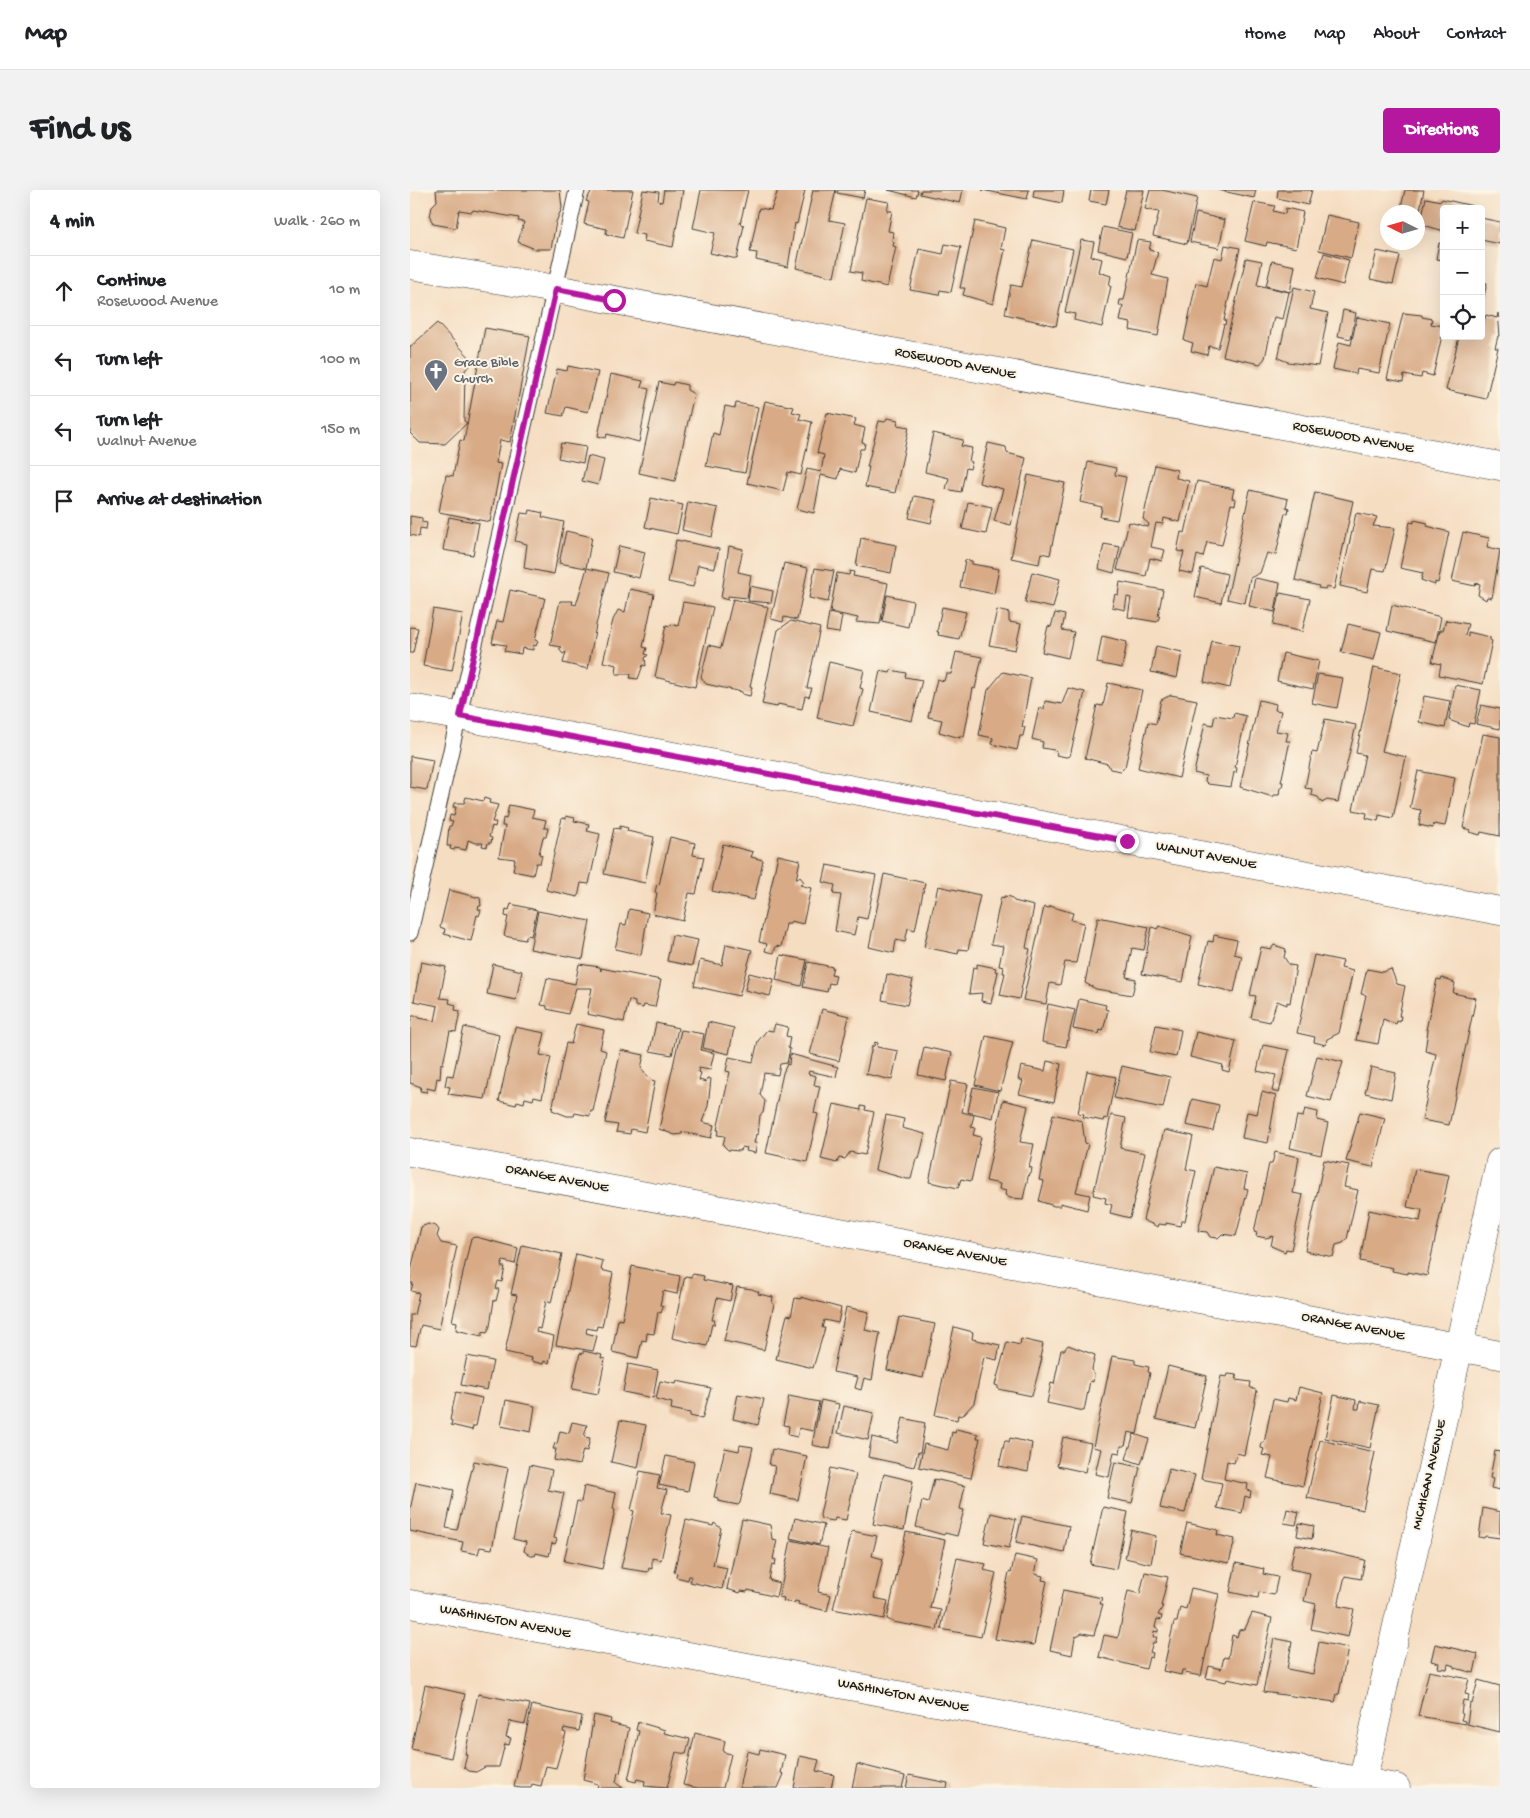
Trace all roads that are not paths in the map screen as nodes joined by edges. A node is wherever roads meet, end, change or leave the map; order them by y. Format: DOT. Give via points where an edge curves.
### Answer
graph roads {
  1 [pos="577,190"];
  2 [pos="410,265"];
  3 [pos="556,289"];
  4 [pos="1500,466"];
  5 [pos="410,708"];
  6 [pos="460,716"];
  7 [pos="1500,911"];
  8 [pos="410,933"];
  9 [pos="410,1152"];
  10 [pos="1500,1162"];
  11 [pos="1459,1347"];
  12 [pos="1500,1355"];
  13 [pos="410,1604"];
  14 [pos="1362,1785"];
  15 [pos="1396,1788"];
  1 -- 3 [label="lane"];
  2 -- 3 [label="street, ROSEWOOD AVENUE"];
  3 -- 4 [label="street, ROSEWOOD AVENUE"];
  3 -- 6 [label="lane"];
  5 -- 6 [label="street, WALNUT AVENUE"];
  6 -- 7 [label="street, WALNUT AVENUE"];
  6 -- 8 [label="lane"];
  9 -- 11 [label="street, ORANGE AVENUE"];
  10 -- 11 [label="street, MICHIGAN AVENUE"];
  11 -- 12 [label="street, ORANGE AVENUE"];
  11 -- 14 [label="street, MICHIGAN AVENUE"];
  13 -- 14 [label="street, WASHINGTON AVENUE"];
  14 -- 15 [label="street, WASHINGTON AVENUE"];
}
